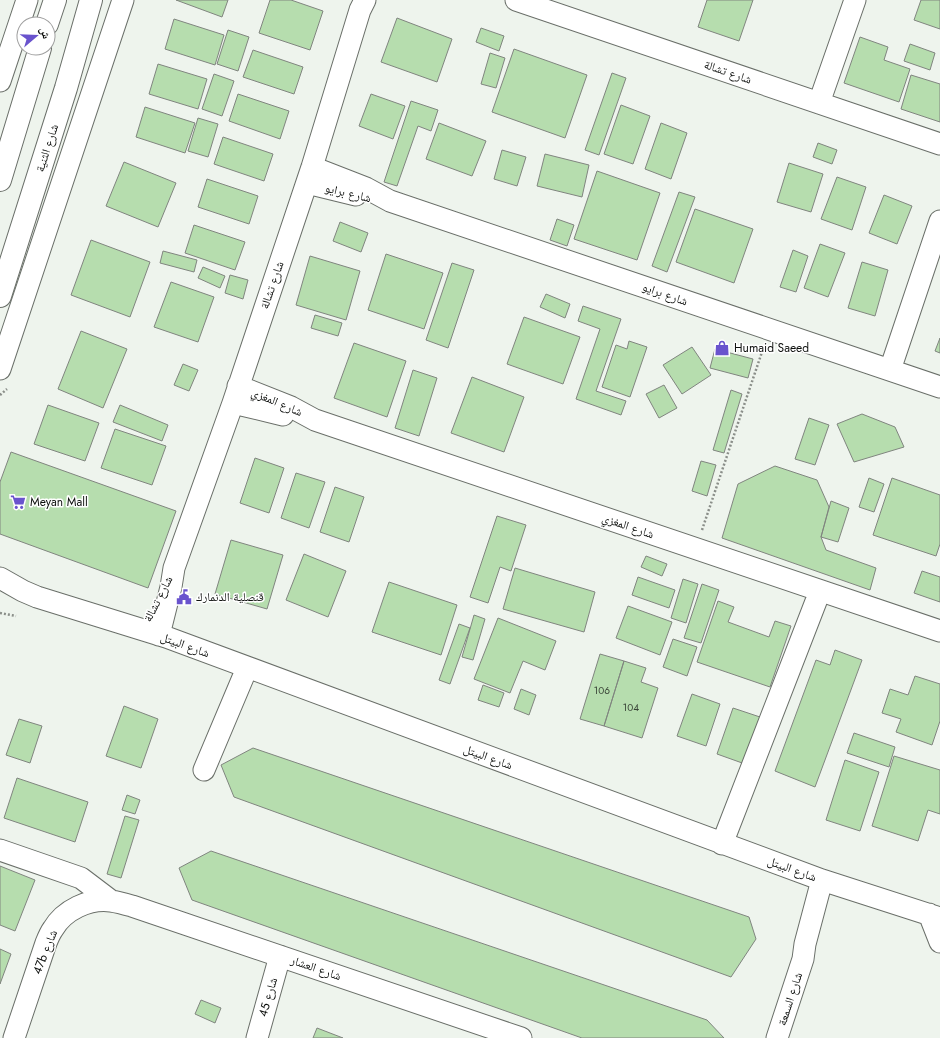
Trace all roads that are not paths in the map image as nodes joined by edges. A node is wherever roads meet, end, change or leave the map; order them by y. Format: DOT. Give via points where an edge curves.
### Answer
graph roads {
  1 [pos="27,0"];
  2 [pos="55,0"];
  3 [pos="91,0"];
  4 [pos="123,0"];
  5 [pos="365,0"];
  6 [pos="516,0"];
  7 [pos="855,0"];
  8 [pos="50,16"];
  9 [pos="38,56"];
  10 [pos="0,81"];
  11 [pos="819,103"];
  12 [pos="940,144"];
  13 [pos="310,175"];
  14 [pos="0,180"];
  15 [pos="940,221"];
  16 [pos="0,296"];
  17 [pos="0,369"];
  18 [pos="890,370"];
  19 [pos="940,387"];
  20 [pos="236,394"];
  21 [pos="0,578"];
  22 [pos="0,589"];
  23 [pos="820,591"];
  24 [pos="37,597"];
  25 [pos="940,631"];
  26 [pos="151,632"];
  27 [pos="247,668"];
  28 [pos="204,770"];
  29 [pos="722,844"];
  30 [pos="0,850"];
  31 [pos="830,882"];
  32 [pos="110,900"];
  33 [pos="934,916"];
  34 [pos="940,942"];
  35 [pos="287,959"];
  36 [pos="508,1036"];
  37 [pos="14,1038"];
  38 [pos="257,1038"];
  39 [pos="262,1038"];
  40 [pos="777,1038"];
  1 -- 10 [label="street"];
  2 -- 8 [label="main road"];
  3 -- 16 [label="main road, شارع الثنية"];
  4 -- 17 [label="street"];
  5 -- 13 [label="street, شارع تشالة"];
  6 -- 11 [label="street, شارع تشالة"];
  7 -- 11 [label="street"];
  9 -- 14 [label="main road"];
  11 -- 12 [label="street, شارع تشالة"];
  13 -- 18 [label="street, شارع برايو" via="362,186 390,201"];
  13 -- 20 [label="street, شارع تشالة"];
  15 -- 18 [label="street"];
  18 -- 19 [label="street, شارع برايو"];
  20 -- 23 [label="street, شارع المغزي" via="291,407 315,420"];
  20 -- 26 [label="street, شارع تشالة" via="174,568 160,592"];
  21 -- 24 [label="street, شارع البيتل"];
  22 -- 24 [label="street, شارع البيتل"];
  23 -- 25 [label="street, شارع المغزي"];
  23 -- 29 [label="street"];
  24 -- 26 [label="street, شارع البيتل"];
  26 -- 27 [label="street, شارع البيتل"];
  27 -- 28 [label="street"];
  27 -- 29 [label="street, شارع البيتل"];
  29 -- 31 [label="street, شارع البيتل"];
  30 -- 32 [label="street" via="81,878"];
  31 -- 33 [label="street, شارع البيتل"];
  31 -- 40 [label="street, شارع السمعة" via="805,944 803,959"];
  32 -- 35 [label="street, شارع العشار"];
  32 -- 37 [label="street, 47b شارع" via="78,906 53,928"];
  33 -- 34 [label="street"];
  35 -- 36 [label="street, شارع العشار"];
  35 -- 38 [label="street, شارع 45"];
  35 -- 39 [label="street, شارع 45" via="269,1023"];
}
